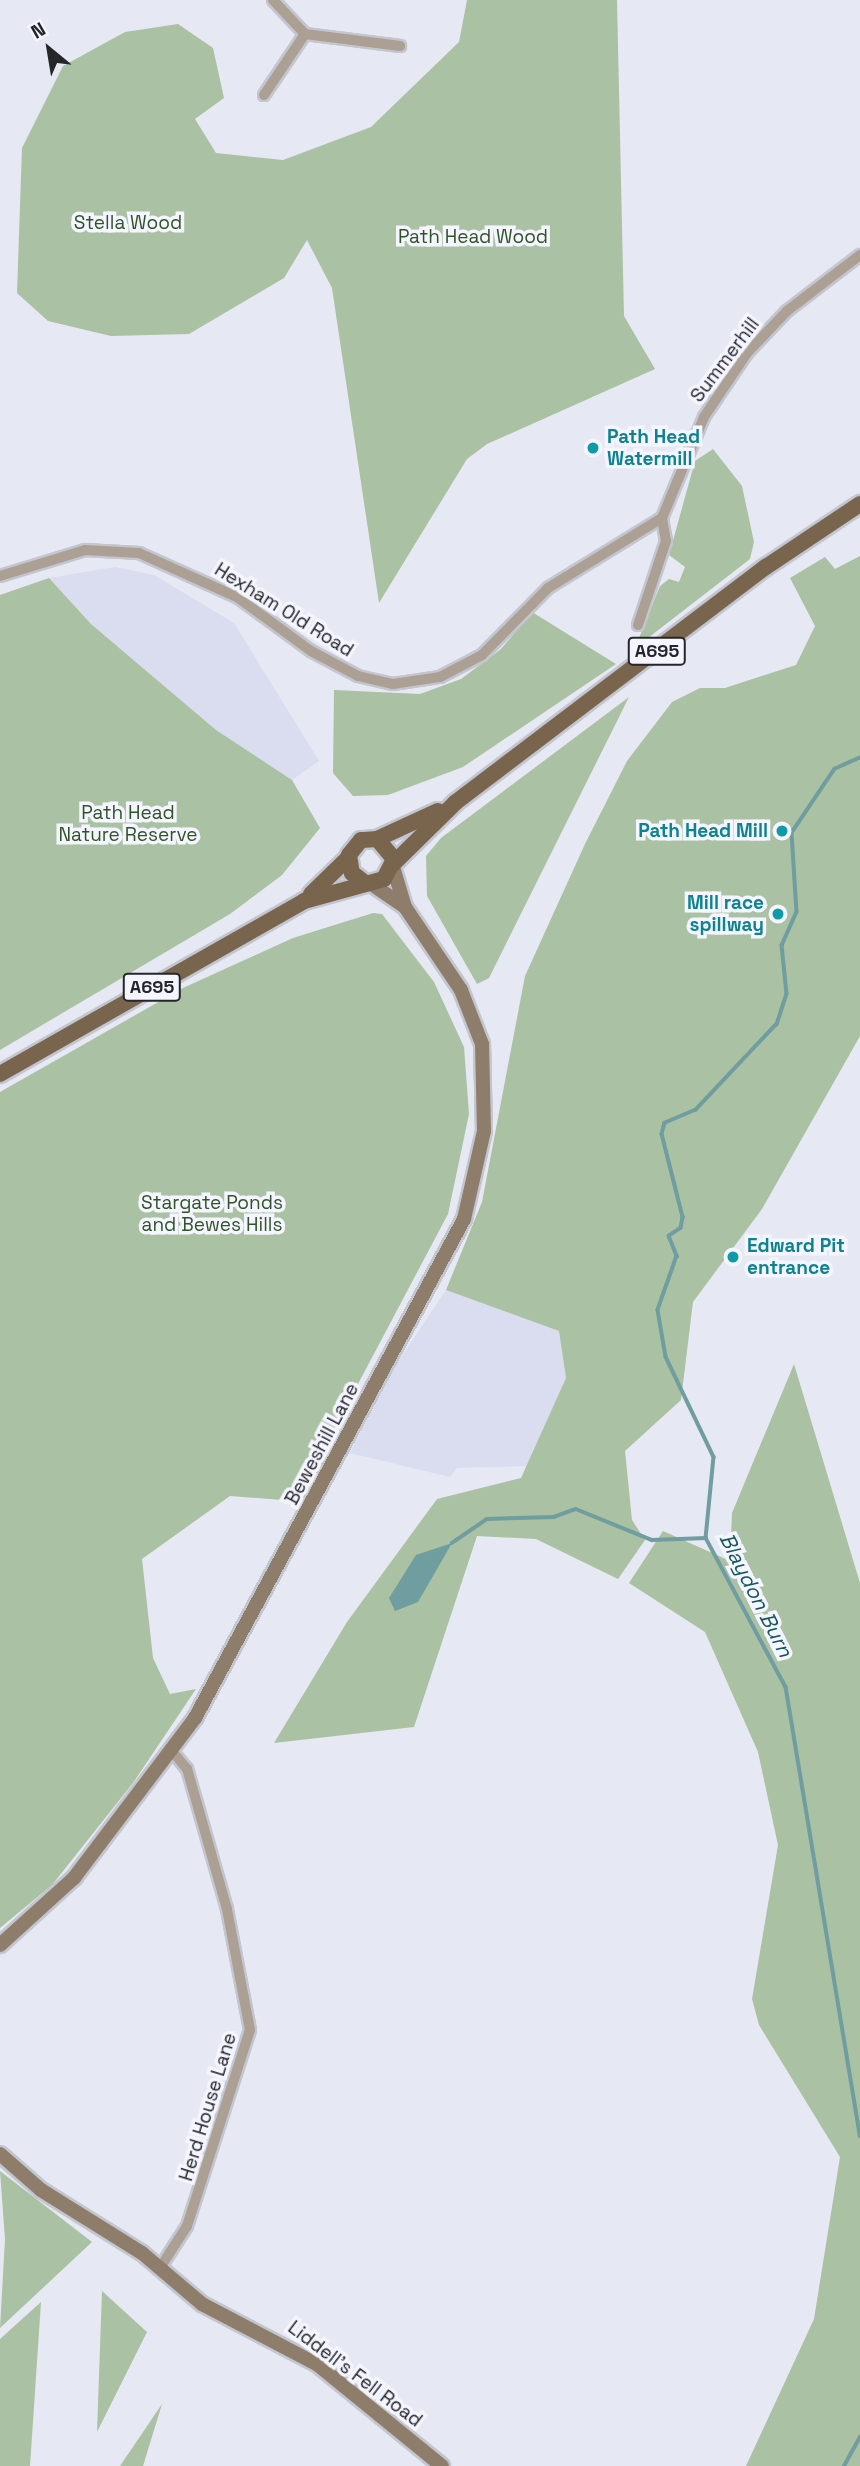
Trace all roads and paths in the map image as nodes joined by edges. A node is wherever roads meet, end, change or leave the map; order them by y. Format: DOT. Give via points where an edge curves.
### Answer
graph roads {
  1 [pos="273,0"];
  2 [pos="305,34"];
  3 [pos="400,46"];
  4 [pos="264,95"];
  5 [pos="860,255"];
  6 [pos="860,504"];
  7 [pos="662,518"];
  8 [pos="0,576"];
  9 [pos="638,625"];
  10 [pos="456,802"];
  11 [pos="377,839"];
  12 [pos="348,858"];
  13 [pos="393,865"];
  14 [pos="367,883"];
  15 [pos="304,901"];
  16 [pos="405,906"];
  17 [pos="0,1074"];
  18 [pos="173,1751"];
  19 [pos="0,1945"];
  20 [pos="0,2154"];
  21 [pos="160,2268"];
  22 [pos="442,2466"];
  1 -- 2 [label="street"];
  2 -- 3 [label="street"];
  2 -- 4 [label="street"];
  5 -- 7 [label="street, Summerhill" via="787,311 747,353 704,417"];
  6 -- 10 [label="main road, A695" via="766,567"];
  7 -- 8 [label="street, Hexham Old Road" via="528,605 467,665 424,682 393,684 325,660 237,597 139,553 85,550"];
  7 -- 9 [label="street" via="666,541 662,569"];
  10 -- 11 [label="main road, A695"];
  10 -- 13 [label="main road, A695"];
  11 -- 12 [label="main road, A695" via="361,840"];
  11 -- 13 [label="main road" via="390,848"];
  12 -- 14 [label="main road" via="352,873"];
  12 -- 15 [label="main road, A695"];
  13 -- 14 [label="main road, A695" via="384,879"];
  13 -- 16 [label="street, Beweshill Lane"];
  14 -- 15 [label="main road, A695"];
  14 -- 16 [label="street, Beweshill Lane"];
  15 -- 17 [label="main road, A695"];
  16 -- 18 [label="street, Beweshill Lane" via="444,961 478,1029 486,1096 474,1189 451,1249 342,1441 277,1575"];
  18 -- 19 [label="street, Beweshill Lane" via="74,1878"];
  18 -- 21 [label="street, Herd House Lane" via="187,1769 234,1934 250,2030 187,2227"];
  20 -- 21 [label="street, Liddell's Fell Road" via="41,2190"];
  21 -- 22 [label="street, Liddell's Fell Road" via="202,2304 317,2365"];
}
